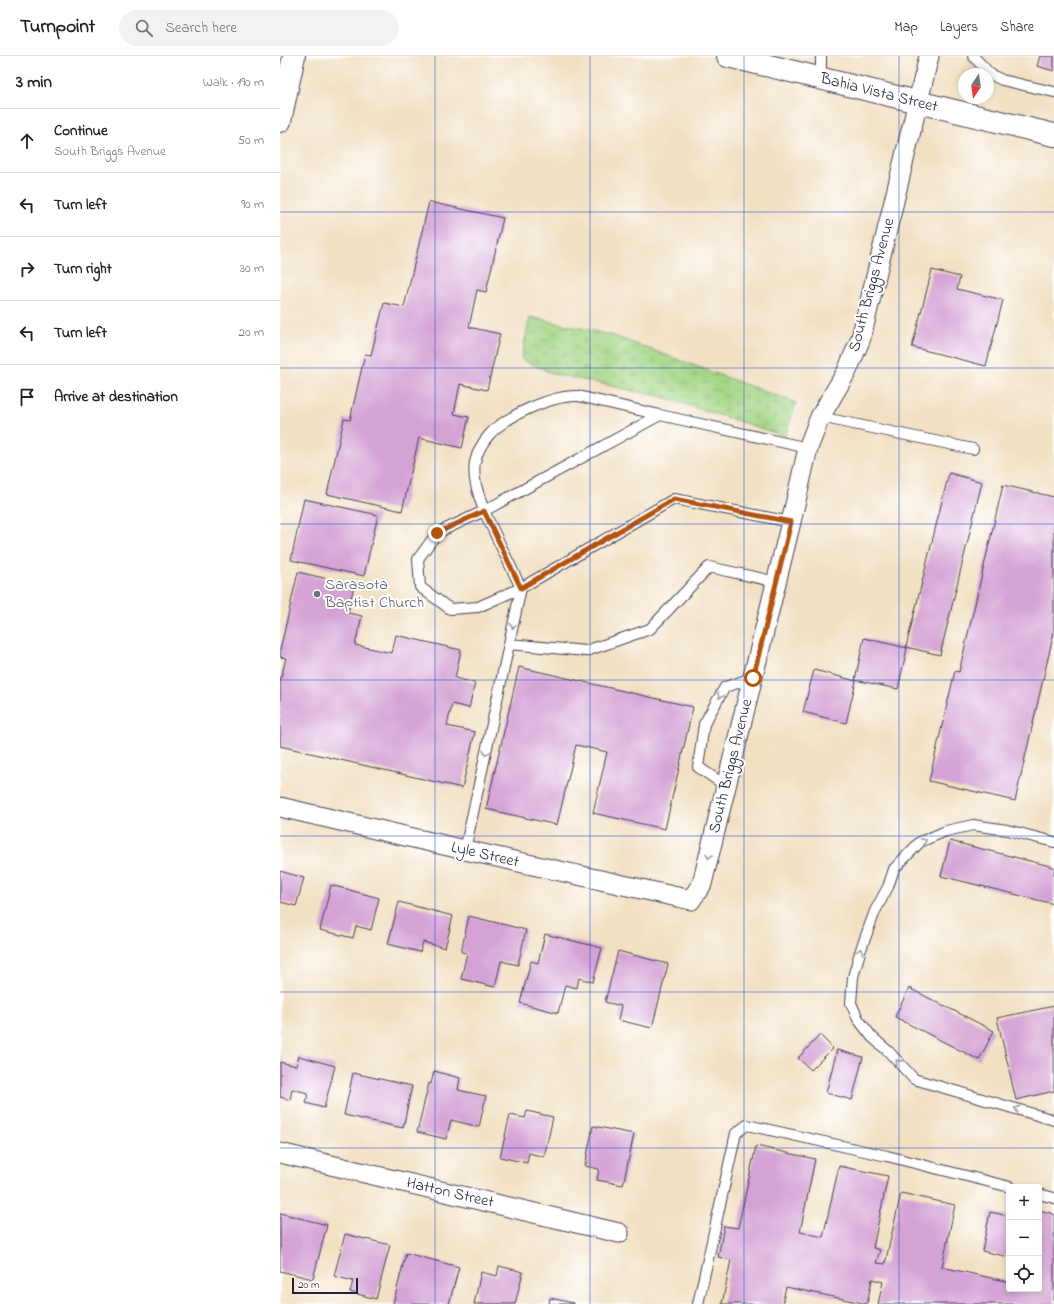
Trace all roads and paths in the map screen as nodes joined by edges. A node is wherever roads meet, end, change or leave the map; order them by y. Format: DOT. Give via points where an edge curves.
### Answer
graph roads {
  1 [pos="294,56"];
  2 [pos="728,56"];
  3 [pos="821,56"];
  4 [pos="929,56"];
  5 [pos="973,56"];
  6 [pos="821,79"];
  7 [pos="1054,92"];
  8 [pos="918,103"];
  9 [pos="280,121"];
  10 [pos="1054,135"];
  11 [pos="660,415"];
  12 [pos="820,417"];
  13 [pos="808,448"];
  14 [pos="973,449"];
  15 [pos="484,511"];
  16 [pos="791,522"];
  17 [pos="777,582"];
  18 [pos="521,588"];
  19 [pos="509,644"];
  20 [pos="753,678"];
  21 [pos="726,786"];
  22 [pos="280,807"];
  23 [pos="1054,842"];
  24 [pos="465,850"];
  25 [pos="691,900"];
  26 [pos="1054,1120"];
  27 [pos="280,1153"];
  28 [pos="1006,1186"];
  29 [pos="1042,1195"];
  30 [pos="1054,1198"];
  31 [pos="619,1232"];
  32 [pos="698,1304"];
  1 -- 9 [label="street"];
  2 -- 6 [label="street, Bahia Vista Street"];
  3 -- 6 [label="lane"];
  4 -- 8 [label="street, South Briggs Avenue"];
  5 -- 7 [label="lane" via="990,74 1002,80"];
  6 -- 8 [label="street, Bahia Vista Street"];
  8 -- 10 [label="street, Bahia Vista Street"];
  8 -- 12 [label="street, South Briggs Avenue" via="861,338 847,371"];
  11 -- 13 [label="lane"];
  11 -- 15 [label="lane"];
  11 -- 15 [label="lane" via="578,396 542,402 519,413 489,434 475,461 475,484"];
  12 -- 13 [label="street, South Briggs Avenue"];
  12 -- 14 [label="lane"];
  13 -- 16 [label="street, South Briggs Avenue"];
  15 -- 18 [label="lane"];
  15 -- 18 [label="lane" via="437,533 418,559 420,587 450,609 478,607"];
  16 -- 17 [label="street, South Briggs Avenue"];
  16 -- 18 [label="lane" via="674,499"];
  17 -- 19 [label="lane" via="709,567 650,629 586,652"];
  17 -- 20 [label="street, South Briggs Avenue"];
  18 -- 19 [label="lane, one-way"];
  19 -- 24 [label="lane, one-way"];
  20 -- 21 [label="street, South Briggs Avenue"];
  20 -- 21 [label="lane, one-way" via="725,687 704,724 698,767"];
  21 -- 25 [label="street, South Briggs Avenue, one-way" via="702,884"];
  22 -- 24 [label="street, Lyle Street"];
  26 -- 23 [label="lane, one-way" via="914,1079 872,1037 858,1019 851,1003 853,977 875,911 894,869 920,842 946,831 973,825 1007,830"];
  24 -- 25 [label="street, Lyle Street"];
  27 -- 31 [label="street, Hatton Street"];
  28 -- 32 [label="lane" via="747,1124 736,1134"];
  29 -- 30 [label="lane"];
}
